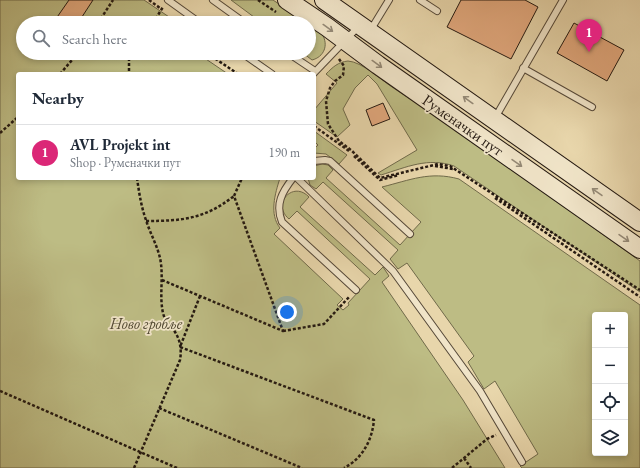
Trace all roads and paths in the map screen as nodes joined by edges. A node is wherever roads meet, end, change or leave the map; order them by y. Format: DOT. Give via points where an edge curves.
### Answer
graph roads {
  1 [pos="113,0"];
  2 [pos="168,0"];
  3 [pos="212,0"];
  4 [pos="288,0"];
  5 [pos="324,0"];
  6 [pos="389,0"];
  7 [pos="420,0"];
  8 [pos="563,0"];
  9 [pos="162,9"];
  10 [pos="437,11"];
  11 [pos="103,16"];
  12 [pos="157,16"];
  13 [pos="190,16"];
  14 [pos="235,16"];
  15 [pos="305,16"];
  16 [pos="316,26"];
  17 [pos="364,28"];
  18 [pos="339,47"];
  19 [pos="72,60"];
  20 [pos="129,60"];
  21 [pos="217,60"];
  22 [pos="252,60"];
  23 [pos="297,60"];
  24 [pos="523,68"];
  25 [pos="62,72"];
  26 [pos="129,72"];
  27 [pos="235,72"];
  28 [pos="269,72"];
  29 [pos="313,72"];
  30 [pos="315,72"];
  31 [pos="592,107"];
  32 [pos="16,119"];
  33 [pos="494,119"];
  34 [pos="316,127"];
  35 [pos="0,133"];
  36 [pos="316,161"];
  37 [pos="137,180"];
  38 [pos="241,180"];
  39 [pos="291,180"];
  40 [pos="299,180"];
  41 [pos="234,196"];
  42 [pos="146,221"];
  43 [pos="640,222"];
  44 [pos="410,234"];
  45 [pos="640,249"];
  46 [pos="162,280"];
  47 [pos="356,290"];
  48 [pos="640,290"];
  49 [pos="200,296"];
  50 [pos="640,297"];
  51 [pos="283,331"];
  52 [pos="180,347"];
  53 [pos="0,391"];
  54 [pos="159,408"];
  55 [pos="504,431"];
  56 [pos="141,452"];
  57 [pos="464,458"];
  58 [pos="522,462"];
  59 [pos="134,468"];
  60 [pos="177,468"];
  61 [pos="302,468"];
  62 [pos="344,468"];
  63 [pos="452,468"];
  64 [pos="471,468"];
  1 -- 11 [label="path"];
  2 -- 13 [label="lane"];
  3 -- 14 [label="lane"];
  4 -- 15 [label="main road, Руменачки пут, one-way"];
  5 -- 17 [label="main road, Руменачки пут"];
  6 -- 17 [label="lane"];
  7 -- 10 [label="lane"];
  8 -- 24 [label="lane"];
  9 -- 12 [label="path"];
  16 -- 18 [label="main road, Руменачки пут, one-way"];
  17 -- 18 [label="lane"];
  33 -- 17 [label="main road, Руменачки пут, one-way"];
  18 -- 30 [label="lane"];
  18 -- 45 [label="main road, Руменачки пут, one-way" via="378,65"];
  18 -- 48 [label="path" via="344,66 343,75 330,88 326,101 328,124 339,141 380,178 438,164 450,166"];
  19 -- 25 [label="path"];
  20 -- 26 [label="path"];
  21 -- 27 [label="path"];
  22 -- 28 [label="lane"];
  23 -- 29 [label="lane"];
  24 -- 31 [label="lane"];
  24 -- 33 [label="lane"];
  32 -- 35 [label="path"];
  43 -- 33 [label="main road, Руменачки пут, one-way"];
  34 -- 50 [label="path" via="350,151 380,180 436,165 454,169"];
  36 -- 44 [label="lane" via="330,161"];
  37 -- 42 [label="path"];
  38 -- 41 [label="path"];
  39 -- 47 [label="lane" via="279,202 282,222"];
  40 -- 55 [label="lane" via="393,271 480,391"];
  41 -- 42 [label="path" via="222,206 202,216 172,221"];
  41 -- 51 [label="path"];
  42 -- 46 [label="path" via="159,256"];
  46 -- 49 [label="path"];
  46 -- 52 [label="path" via="163,313 166,323 176,334"];
  47 -- 51 [label="path" via="324,324"];
  49 -- 51 [label="path"];
  49 -- 52 [label="path"];
  52 -- 54 [label="path" via="180,360"];
  52 -- 62 [label="path" via="374,420 367,446 356,460"];
  53 -- 56 [label="path"];
  54 -- 56 [label="path"];
  54 -- 61 [label="path"];
  55 -- 57 [label="path" via="487,439"];
  55 -- 58 [label="lane"];
  56 -- 59 [label="path"];
  56 -- 60 [label="path"];
  57 -- 63 [label="path"];
  57 -- 64 [label="path"];
}
